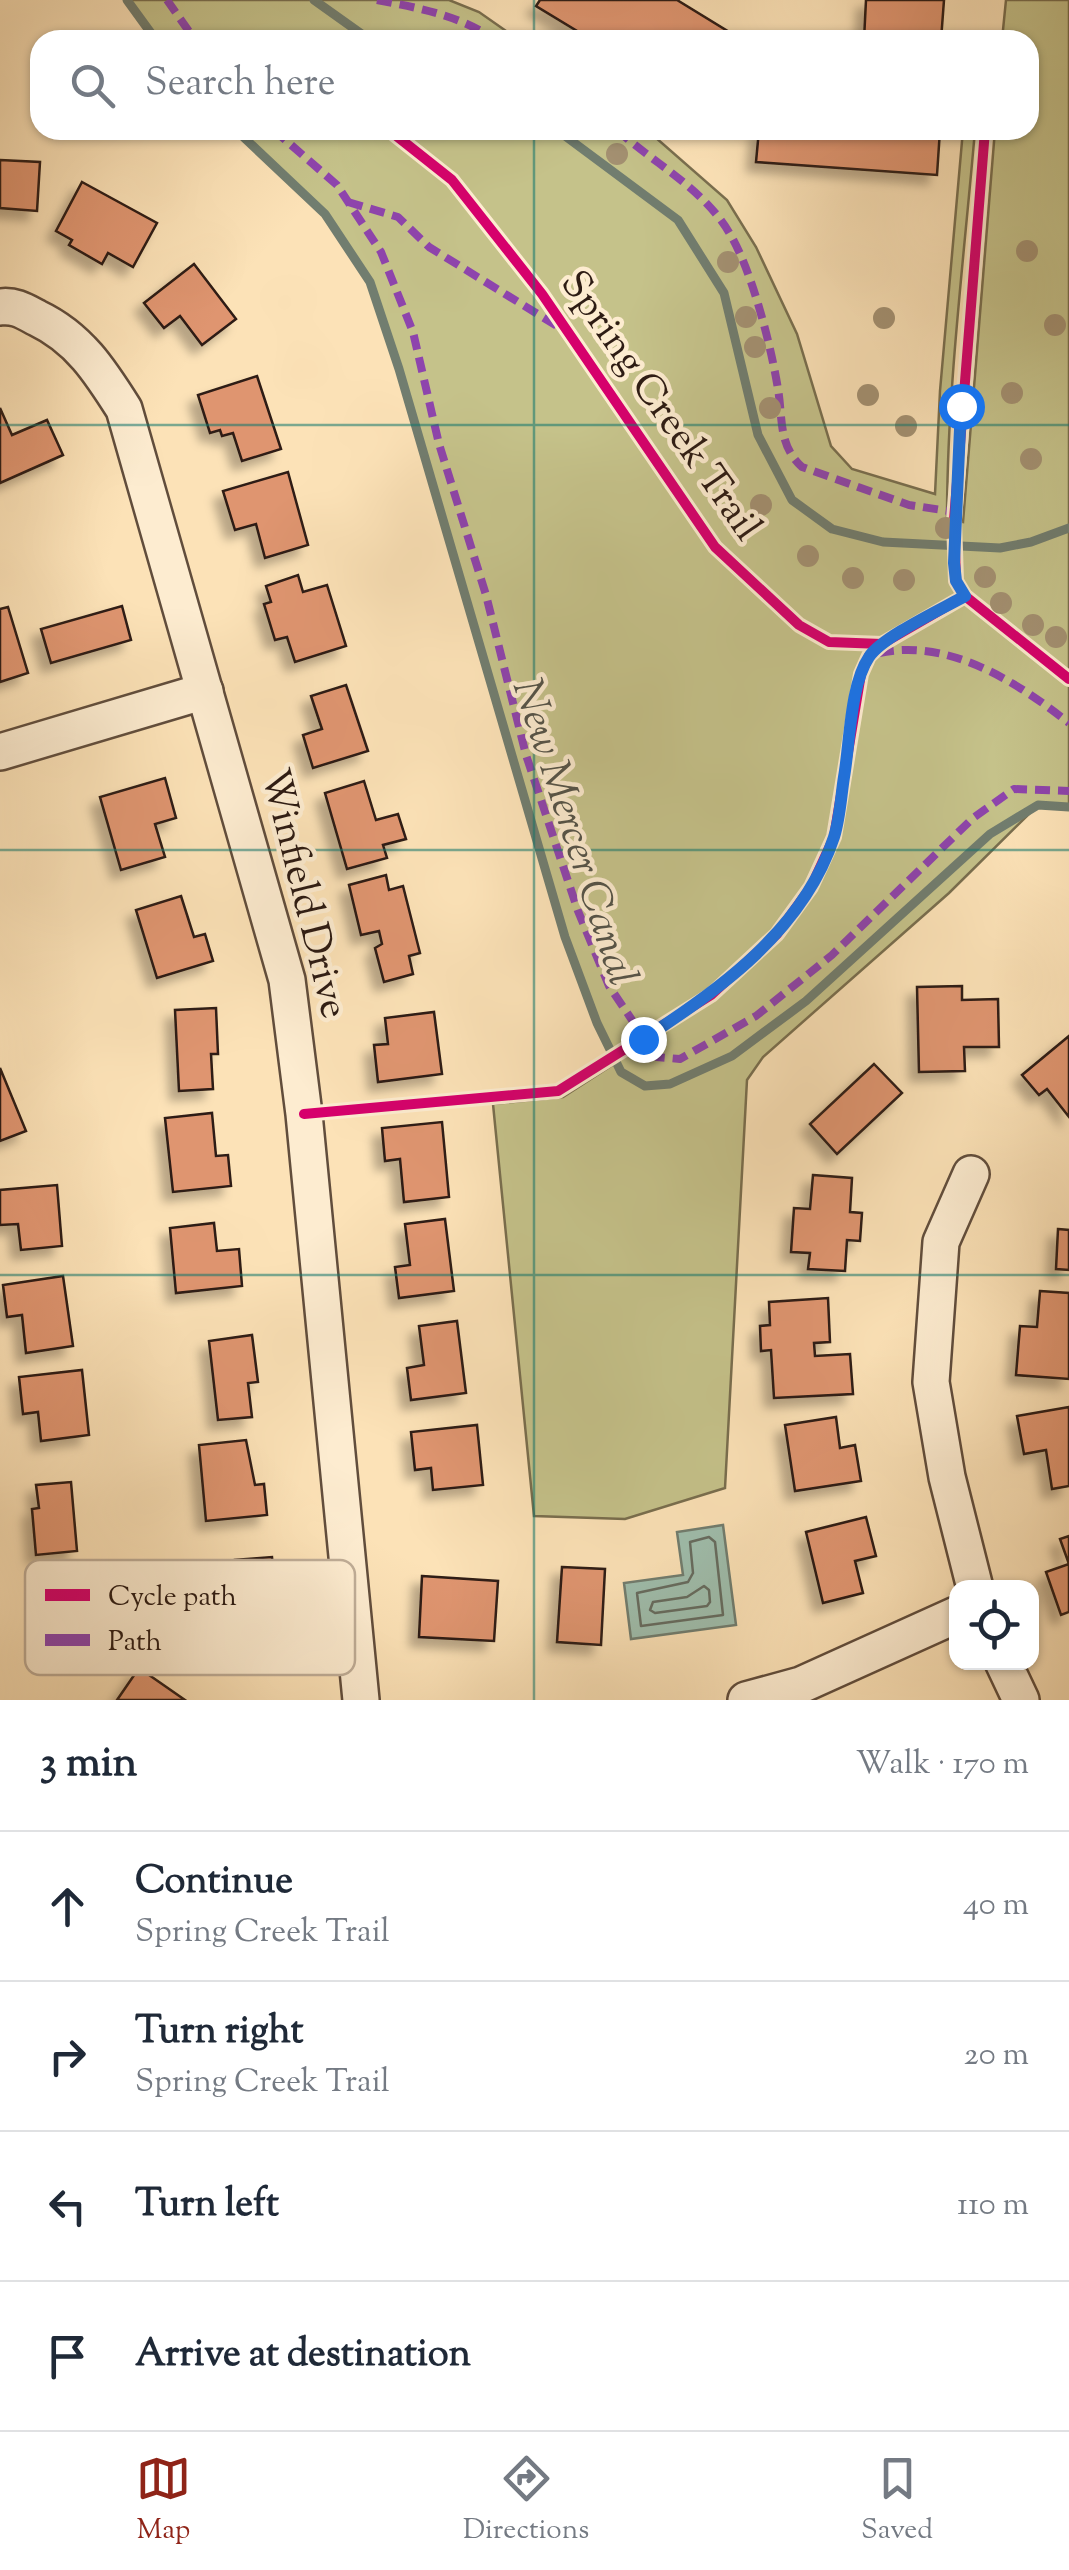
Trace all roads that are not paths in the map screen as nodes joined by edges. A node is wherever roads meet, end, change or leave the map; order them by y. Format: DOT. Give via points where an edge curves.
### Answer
graph roads {
  1 [pos="0,307"];
  2 [pos="205,692"];
  3 [pos="0,752"];
  4 [pos="971,1174"];
  5 [pos="347,1560"];
  6 [pos="973,1580"];
  7 [pos="949,1618"];
  8 [pos="355,1638"];
  9 [pos="1007,1670"];
  10 [pos="361,1700"];
  11 [pos="746,1700"];
  12 [pos="1021,1700"];
  1 -- 2 [label="street, Winfield Drive" via="12,305 60,328 94,360 124,410"];
  2 -- 3 [label="street"];
  2 -- 5 [label="street, Winfield Drive" via="287,980"];
  4 -- 6 [label="street" via="940,1242 931,1382"];
  7 -- 11 [label="street" via="800,1685"];
  8 -- 10 [label="street, Winfield Drive"];
  9 -- 12 [label="street"];
}
